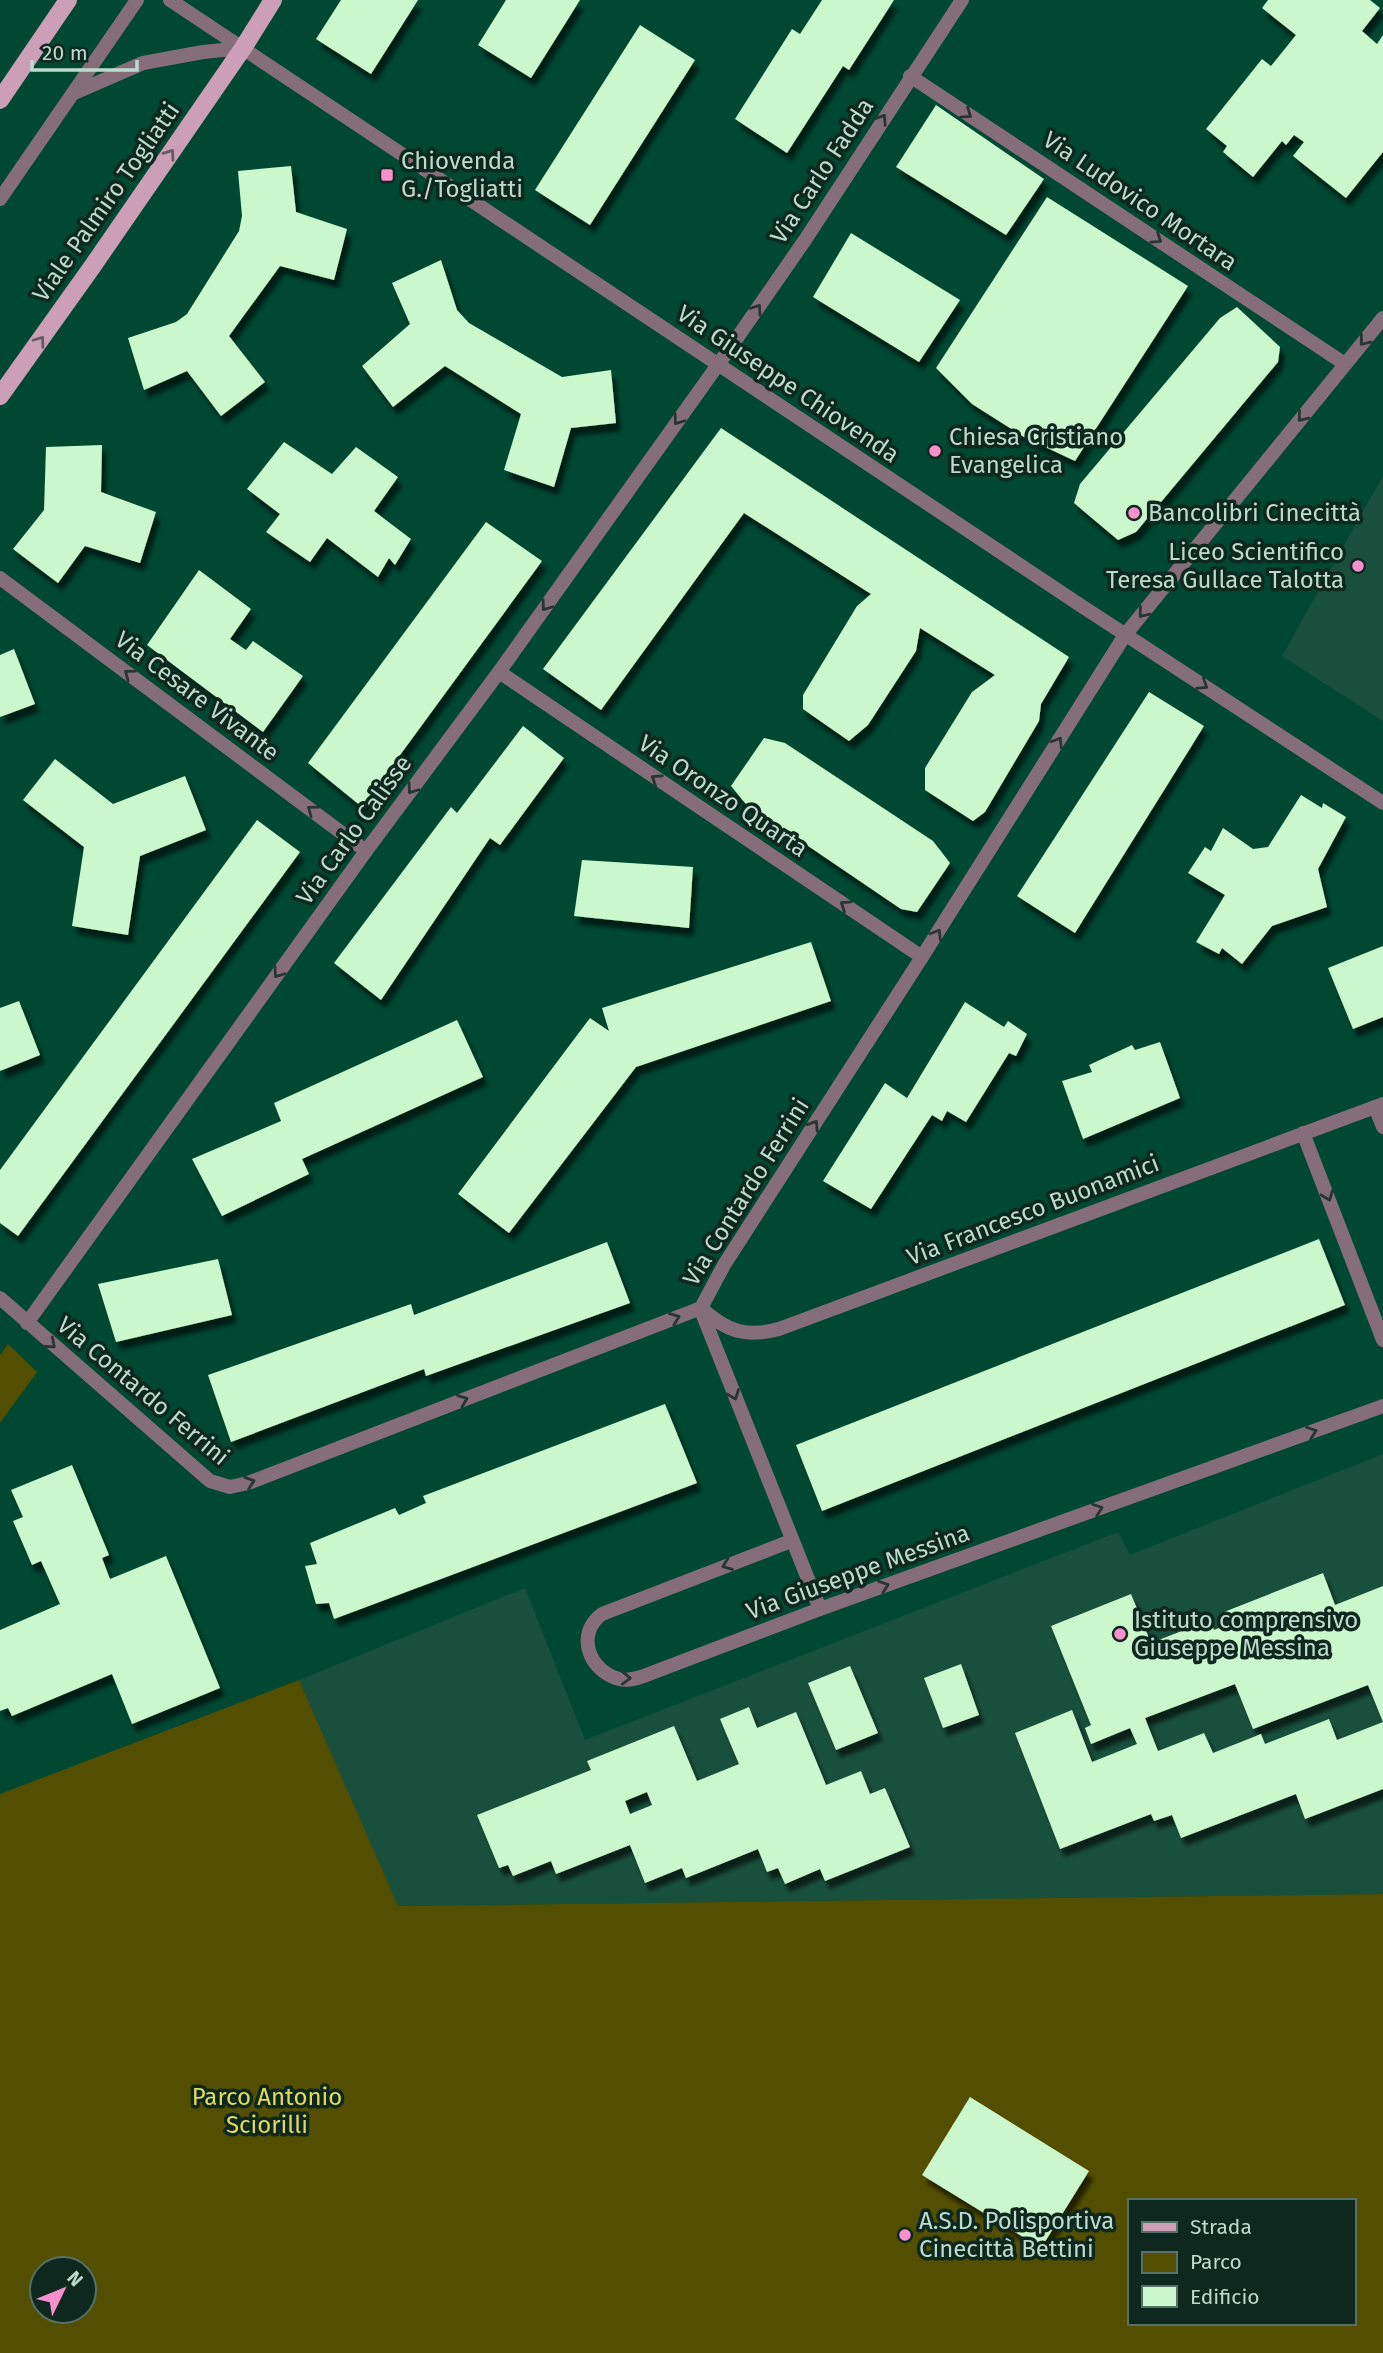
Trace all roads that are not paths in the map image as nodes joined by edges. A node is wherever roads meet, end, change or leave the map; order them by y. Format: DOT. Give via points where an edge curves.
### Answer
graph roads {
  1 [pos="68,0"];
  2 [pos="137,0"];
  3 [pos="170,0"];
  4 [pos="273,0"];
  5 [pos="961,0"];
  6 [pos="243,48"];
  7 [pos="910,76"];
  8 [pos="73,94"];
  9 [pos="0,100"];
  10 [pos="0,199"];
  11 [pos="1383,318"];
  12 [pos="718,365"];
  13 [pos="1345,365"];
  14 [pos="0,396"];
  15 [pos="0,578"];
  16 [pos="1125,635"];
  17 [pos="499,672"];
  18 [pos="1383,803"];
  19 [pos="366,851"];
  20 [pos="922,957"];
  21 [pos="1379,1105"];
  22 [pos="1383,1127"];
  23 [pos="1303,1133"];
  24 [pos="0,1298"];
  25 [pos="701,1308"];
  26 [pos="27,1323"];
  27 [pos="1383,1340"];
  28 [pos="1383,1406"];
  29 [pos="791,1541"];
  30 [pos="820,1609"];
  1 -- 9 [label="main road"];
  2 -- 8 [label="street"];
  3 -- 6 [label="street, Via Giuseppe Chiovenda"];
  4 -- 6 [label="main road, Viale Palmiro Togliatti"];
  5 -- 7 [label="street, Via Carlo Fadda"];
  6 -- 8 [label="street" via="143,63"];
  6 -- 12 [label="street, Via Giuseppe Chiovenda"];
  14 -- 6 [label="main road, Viale Palmiro Togliatti, one-way"];
  12 -- 7 [label="street, Via Carlo Fadda, one-way"];
  7 -- 13 [label="street, Via Ludovico Mortara, one-way"];
  8 -- 10 [label="street"];
  11 -- 13 [label="street, Via Contardo Ferrini, one-way"];
  12 -- 16 [label="street, Via Giuseppe Chiovenda"];
  12 -- 17 [label="street, Via Carlo Calisse, one-way"];
  13 -- 16 [label="street, Via Contardo Ferrini, one-way"];
  19 -- 15 [label="street, Via Cesare Vivante, one-way"];
  16 -- 18 [label="street, Via Giuseppe Chiovenda, one-way"];
  20 -- 16 [label="street, Via Contardo Ferrini, one-way"];
  17 -- 19 [label="street, Via Carlo Calisse, one-way"];
  20 -- 17 [label="street, Via Oronzo Quarta, one-way"];
  19 -- 26 [label="street, Via Carlo Calisse, one-way"];
  25 -- 20 [label="street, Via Contardo Ferrini, one-way"];
  21 -- 22 [label="street"];
  21 -- 23 [label="street, Via Francesco Buonamici"];
  23 -- 25 [label="street, Via Francesco Buonamici" via="779,1329 743,1333 724,1327"];
  23 -- 27 [label="street, one-way"];
  24 -- 26 [label="street, Via Contardo Ferrini"];
  26 -- 25 [label="street, Via Contardo Ferrini, one-way" via="210,1481 230,1487"];
  25 -- 29 [label="street, one-way"];
  30 -- 28 [label="street, Via Giuseppe Messina, one-way"];
  29 -- 30 [label="street"];
  29 -- 30 [label="street, Via Giuseppe Messina, one-way" via="602,1614 588,1630 589,1653 605,1673 631,1680"];
}
